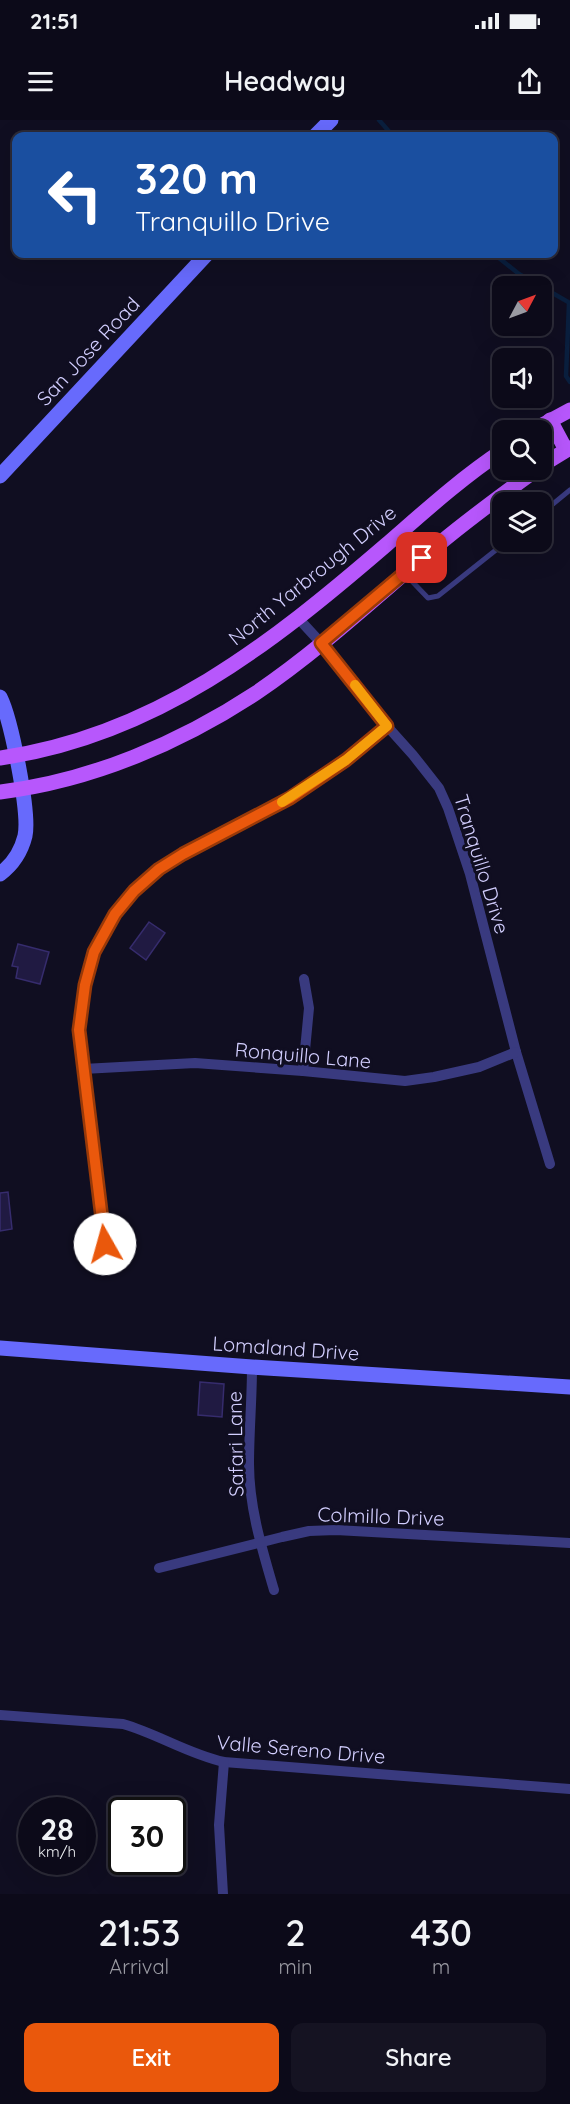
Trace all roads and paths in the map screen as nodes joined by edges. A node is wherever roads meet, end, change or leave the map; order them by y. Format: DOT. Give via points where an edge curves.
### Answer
graph roads {
  1 [pos="331,120"];
  2 [pos="319,132"];
  3 [pos="203,258"];
  4 [pos="570,410"];
  5 [pos="550,420"];
  6 [pos="552,423"];
  7 [pos="569,452"];
  8 [pos="492,458"];
  9 [pos="552,460"];
  10 [pos="0,476"];
  11 [pos="522,480"];
  12 [pos="570,490"];
  13 [pos="552,505"];
  14 [pos="493,552"];
  15 [pos="405,573"];
  16 [pos="298,618"];
  17 [pos="321,643"];
  18 [pos="0,697"];
  19 [pos="387,726"];
  20 [pos="16,756"];
  21 [pos="0,758"];
  22 [pos="22,789"];
  23 [pos="0,792"];
  24 [pos="0,874"];
  25 [pos="304,979"];
  26 [pos="516,1052"];
  27 [pos="83,1069"];
  28 [pos="303,1071"];
  29 [pos="550,1164"];
  30 [pos="105,1244"];
  31 [pos="0,1348"];
  32 [pos="252,1367"];
  33 [pos="570,1387"];
  34 [pos="260,1543"];
  35 [pos="570,1543"];
  36 [pos="159,1568"];
  37 [pos="274,1590"];
  38 [pos="0,1715"];
  39 [pos="224,1762"];
  40 [pos="570,1789"];
  41 [pos="224,1894"];
  1 -- 2 [label="street"];
  3 -- 10 [label="street, San Jose Road"];
  4 -- 5 [label="main road"];
  6 -- 7 [label="main road"];
  7 -- 9 [label="main road"];
  8 -- 16 [label="main road, North Yarbrough Drive"];
  11 -- 15 [label="main road"];
  12 -- 13 [label="lane"];
  14 -- 15 [label="lane" via="438,596 428,598"];
  15 -- 17 [label="main road"];
  16 -- 17 [label="street, Tranquillo Drive"];
  16 -- 20 [label="main road, North Yarbrough Drive" via="251,654 151,712 100,734"];
  17 -- 19 [label="street, Tranquillo Drive"];
  17 -- 22 [label="main road" via="256,693 160,746 61,782"];
  18 -- 20 [label="street"];
  19 -- 26 [label="street, Tranquillo Drive" via="439,788 448,808 470,874"];
  19 -- 27 [label="street" via="290,798 183,854 134,891 115,914 94,952 79,1030"];
  20 -- 21 [label="main road, North Yarbrough Drive"];
  20 -- 22 [label="street"];
  22 -- 23 [label="main road"];
  22 -- 24 [label="street" via="25,836 18,855"];
  25 -- 28 [label="street" via="309,1008"];
  26 -- 28 [label="street, Ronquillo Lane" via="479,1067 405,1081"];
  26 -- 29 [label="street, Tranquillo Drive"];
  27 -- 28 [label="street, Ronquillo Lane" via="195,1063"];
  27 -- 30 [label="street"];
  31 -- 32 [label="street, Lomaland Drive"];
  32 -- 33 [label="street, Lomaland Drive"];
  32 -- 34 [label="street, Safari Lane" via="249,1464"];
  34 -- 35 [label="street, Colmillo Drive" via="336,1530"];
  34 -- 36 [label="street, Colmillo Drive"];
  34 -- 37 [label="street, Safari Lane"];
  38 -- 39 [label="street, Valle Sereno Drive" via="123,1724"];
  39 -- 40 [label="street, Valle Sereno Drive"];
  39 -- 41 [label="street" via="219,1825"];
}
